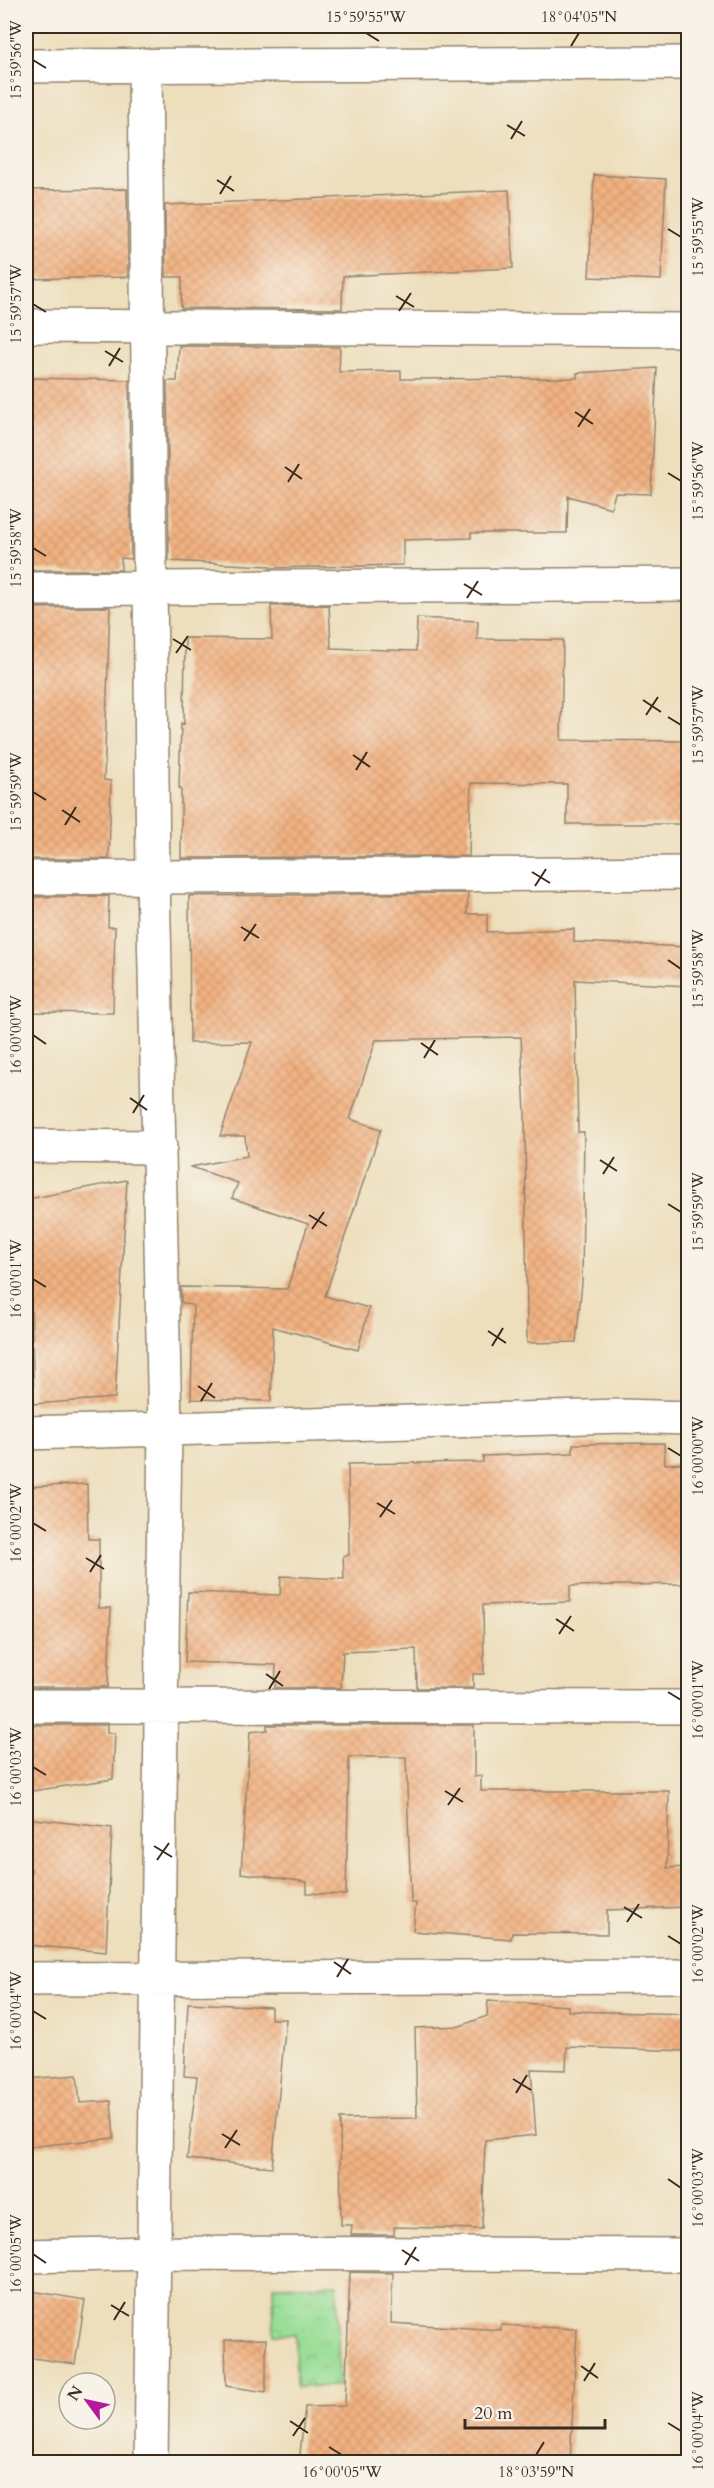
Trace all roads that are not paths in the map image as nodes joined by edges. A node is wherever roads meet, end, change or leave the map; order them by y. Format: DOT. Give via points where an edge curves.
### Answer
graph roads {
  1 [pos="688,63"];
  2 [pos="145,65"];
  3 [pos="26,66"];
  4 [pos="26,326"];
  5 [pos="147,326"];
  6 [pos="688,330"];
  7 [pos="688,584"];
  8 [pos="151,588"];
  9 [pos="26,589"];
  10 [pos="688,873"];
  11 [pos="26,878"];
  12 [pos="153,878"];
  13 [pos="26,1146"];
  14 [pos="160,1147"];
  15 [pos="688,1418"];
  16 [pos="165,1428"];
  17 [pos="26,1433"];
  18 [pos="160,1705"];
  19 [pos="26,1706"];
  20 [pos="688,1707"];
  21 [pos="688,1977"];
  22 [pos="26,1979"];
  23 [pos="157,1979"];
  24 [pos="153,2253"];
  25 [pos="688,2255"];
  26 [pos="26,2256"];
  27 [pos="151,2463"];
  1 -- 2 [label="street"];
  2 -- 3 [label="street"];
  2 -- 5 [label="street"];
  4 -- 5 [label="street"];
  5 -- 6 [label="street"];
  5 -- 8 [label="street"];
  7 -- 8 [label="street"];
  8 -- 9 [label="street"];
  8 -- 12 [label="street"];
  10 -- 12 [label="street"];
  11 -- 12 [label="street"];
  12 -- 14 [label="street"];
  13 -- 14 [label="street"];
  14 -- 16 [label="street"];
  15 -- 16 [label="street" via="621,1416"];
  16 -- 17 [label="street"];
  16 -- 18 [label="street"];
  18 -- 19 [label="street"];
  18 -- 20 [label="street"];
  18 -- 23 [label="street"];
  21 -- 23 [label="street"];
  22 -- 23 [label="street"];
  23 -- 24 [label="street"];
  24 -- 25 [label="street"];
  24 -- 26 [label="street"];
  24 -- 27 [label="street"];
}
